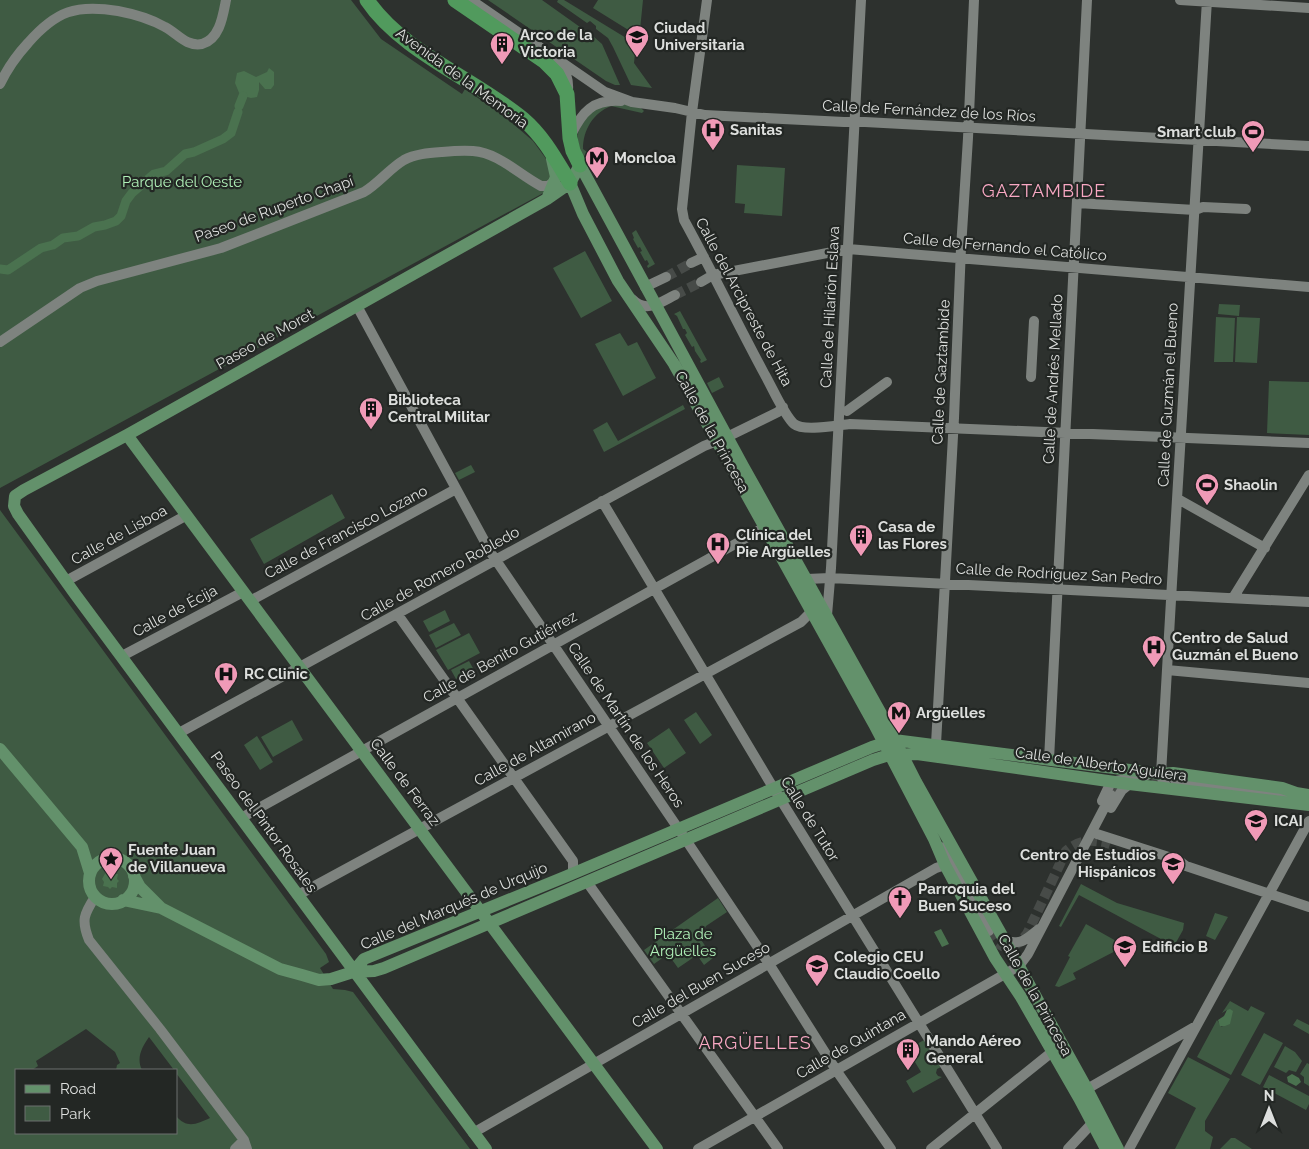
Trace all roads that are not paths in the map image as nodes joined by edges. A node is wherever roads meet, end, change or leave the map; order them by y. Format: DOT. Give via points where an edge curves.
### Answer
graph roads {
  1 [pos="226,0"];
  2 [pos="362,0"];
  3 [pos="455,0"];
  4 [pos="471,0"];
  5 [pos="707,0"];
  6 [pos="861,0"];
  7 [pos="974,0"];
  8 [pos="1087,0"];
  9 [pos="1180,0"];
  10 [pos="1207,1"];
  11 [pos="371,6"];
  12 [pos="1309,8"];
  13 [pos="560,61"];
  14 [pos="0,84"];
  15 [pos="567,94"];
  16 [pos="632,102"];
  17 [pos="692,112"];
  18 [pos="854,121"];
  19 [pos="969,128"];
  20 [pos="1080,134"];
  21 [pos="570,138"];
  22 [pos="1198,140"];
  23 [pos="1309,146"];
  24 [pos="580,165"];
  25 [pos="563,182"];
  26 [pos="1077,203"];
  27 [pos="1246,209"];
  28 [pos="1195,210"];
  29 [pos="848,249"];
  30 [pos="704,257"];
  31 [pos="961,259"];
  32 [pos="691,263"];
  33 [pos="1074,268"];
  34 [pos="713,275"];
  35 [pos="666,277"];
  36 [pos="1189,277"];
  37 [pos="618,281"];
  38 [pos="701,282"];
  39 [pos="645,287"];
  40 [pos="1309,287"];
  41 [pos="675,295"];
  42 [pos="655,304"];
  43 [pos="357,306"];
  44 [pos="1034,321"];
  45 [pos="0,342"];
  46 [pos="1031,377"];
  47 [pos="887,382"];
  48 [pos="783,407"];
  49 [pos="847,411"];
  50 [pos="839,425"];
  51 [pos="954,429"];
  52 [pos="1066,433"];
  53 [pos="127,435"];
  54 [pos="1181,438"];
  55 [pos="722,440"];
  56 [pos="1309,443"];
  57 [pos="1309,475"];
  58 [pos="456,489"];
  59 [pos="1178,499"];
  60 [pos="602,501"];
  61 [pos="18,514"];
  62 [pos="187,515"];
  63 [pos="769,524"];
  64 [pos="1265,548"];
  65 [pos="496,560"];
  66 [pos="830,578"];
  67 [pos="66,581"];
  68 [pos="802,583"];
  69 [pos="945,584"];
  70 [pos="654,589"];
  71 [pos="1058,589"];
  72 [pos="1172,595"];
  73 [pos="247,596"];
  74 [pos="1233,598"];
  75 [pos="1309,602"];
  76 [pos="811,612"];
  77 [pos="398,615"];
  78 [pos="827,615"];
  79 [pos="554,644"];
  80 [pos="122,656"];
  81 [pos="300,668"];
  82 [pos="1167,670"];
  83 [pos="705,674"];
  84 [pos="1309,683"];
  85 [pos="457,698"];
  86 [pos="608,726"];
  87 [pos="179,733"];
  88 [pos="889,741"];
  89 [pos="936,744"];
  90 [pos="0,749"];
  91 [pos="362,751"];
  92 [pos="895,755"];
  93 [pos="1049,760"];
  94 [pos="1161,774"];
  95 [pos="1140,776"];
  96 [pos="513,778"];
  97 [pos="1129,784"];
  98 [pos="1172,785"];
  99 [pos="1111,788"];
  100 [pos="778,794"];
  101 [pos="1302,794"];
  102 [pos="1309,805"];
  103 [pos="241,818"];
  104 [pos="1309,821"];
  105 [pos="420,829"];
  106 [pos="678,829"];
  107 [pos="1097,834"];
  108 [pos="934,839"];
  109 [pos="686,840"];
  110 [pos="1110,844"];
  111 [pos="82,847"];
  112 [pos="110,858"];
  113 [pos="945,865"];
  114 [pos="1186,866"];
  115 [pos="90,873"];
  116 [pos="133,874"];
  117 [pos="573,874"];
  118 [pos="587,882"];
  119 [pos="1061,891"];
  120 [pos="1268,893"];
  121 [pos="298,895"];
  122 [pos="95,897"];
  123 [pos="123,900"];
  124 [pos="1309,907"];
  125 [pos="162,908"];
  126 [pos="481,912"];
  127 [pos="853,916"];
  128 [pos="490,923"];
  129 [pos="1042,927"];
  130 [pos="989,932"];
  131 [pos="1005,941"];
  132 [pos="769,964"];
  133 [pos="1019,966"];
  134 [pos="353,972"];
  135 [pos="1005,975"];
  136 [pos="681,1013"];
  137 [pos="919,1023"];
  138 [pos="1197,1026"];
  139 [pos="1052,1052"];
  140 [pos="593,1063"];
  141 [pos="836,1070"];
  142 [pos="1087,1089"];
  143 [pos="1099,1112"];
  144 [pos="974,1114"];
  145 [pos="754,1116"];
  146 [pos="1092,1124"];
  147 [pos="473,1133"];
  148 [pos="246,1145"];
  149 [pos="234,1149"];
  150 [pos="486,1149"];
  151 [pos="657,1149"];
  152 [pos="698,1149"];
  153 [pos="778,1149"];
  154 [pos="891,1149"];
  155 [pos="931,1149"];
  156 [pos="997,1149"];
  157 [pos="1068,1149"];
  158 [pos="1106,1149"];
  159 [pos="1118,1149"];
  160 [pos="1129,1149"];
  1 -- 14 [label="street" via="220,27 211,40 201,44 189,43 167,27 126,13 96,8 71,10 42,26 6,71"];
  2 -- 11 [label="main road"];
  3 -- 15 [label="highway" via="544,61 557,74"];
  4 -- 13 [label="street"];
  5 -- 17 [label="street"];
  6 -- 18 [label="street, Calle de Hilarión Eslava"];
  7 -- 19 [label="street, Calle de Gaztambide"];
  8 -- 20 [label="street, Calle de Andrés Mellado"];
  9 -- 10 [label="street"];
  10 -- 12 [label="street"];
  10 -- 22 [label="street, Calle de Guzmán el Bueno"];
  11 -- 25 [label="highway, Avenida de la Memoria" via="404,38 524,120 551,152"];
  13 -- 15 [label="street" via="567,74"];
  13 -- 16 [label="street, Calle de Fernández de los Ríos" via="605,92"];
  15 -- 21 [label="highway"];
  16 -- 17 [label="street, Calle de Fernández de los Ríos"];
  16 -- 21 [label="street" via="607,101 591,107 579,119"];
  17 -- 18 [label="street, Calle de Fernández de los Ríos"];
  17 -- 30 [label="street, Calle del Arcipreste de Hita" via="682,209 684,220"];
  18 -- 19 [label="street, Calle de Fernández de los Ríos"];
  18 -- 29 [label="street, Calle de Hilarión Eslava"];
  19 -- 20 [label="street, Calle de Fernández de los Ríos"];
  19 -- 31 [label="street, Calle de Gaztambide"];
  20 -- 22 [label="street, Calle de Fernández de los Ríos"];
  20 -- 26 [label="street, Calle de Andrés Mellado"];
  21 -- 24 [label="highway, Calle de la Princesa"];
  22 -- 23 [label="street, Calle de Fernández de los Ríos"];
  22 -- 28 [label="street, Calle de Guzmán el Bueno"];
  24 -- 25 [label="main road"];
  24 -- 39 [label="main road, Calle de la Princesa"];
  25 -- 37 [label="main road, Calle de la Princesa"];
  25 -- 43 [label="main road, Paseo de Moret" via="547,199"];
  25 -- 45 [label="street, Paseo de Ruperto Chapí" via="541,186 498,159 474,151 428,153 409,158 364,192 246,239 80,288"];
  26 -- 28 [label="street"];
  26 -- 33 [label="street, Calle de Andrés Mellado"];
  27 -- 28 [label="street" via="1203,207"];
  28 -- 36 [label="street, Calle de Guzmán el Bueno"];
  29 -- 31 [label="street, Calle de Fernando el Católico"];
  29 -- 34 [label="street, Calle de Fernando el Católico"];
  29 -- 50 [label="street, Calle de Hilarión Eslava"];
  30 -- 32 [label="street"];
  30 -- 34 [label="street, Calle del Arcipreste de Hita"];
  31 -- 33 [label="street, Calle de Fernando el Católico"];
  31 -- 51 [label="street, Calle de Gaztambide"];
  33 -- 36 [label="street, Calle de Fernando el Católico"];
  33 -- 52 [label="street, Calle de Andrés Mellado"];
  34 -- 38 [label="street, Calle de Fernando el Católico"];
  34 -- 48 [label="street, Calle del Arcipreste de Hita"];
  35 -- 39 [label="street"];
  36 -- 40 [label="street, Calle de Fernando el Católico"];
  36 -- 54 [label="street, Calle de Guzmán el Bueno"];
  37 -- 42 [label="street, Calle de la Princesa" via="639,305 648,307"];
  37 -- 55 [label="main road, Calle de la Princesa"];
  39 -- 42 [label="main road, Calle de la Princesa"];
  41 -- 42 [label="street"];
  42 -- 55 [label="main road, Calle de la Princesa"];
  43 -- 53 [label="main road, Paseo de Moret"];
  43 -- 58 [label="street, Calle de Martín de los Heros"];
  44 -- 46 [label="street"];
  47 -- 49 [label="street"];
  48 -- 50 [label="street, Calle del Arcipreste de Hita" via="794,424 800,427"];
  48 -- 55 [label="street, Calle de Romero Robledo"];
  50 -- 51 [label="street"];
  50 -- 66 [label="street, Calle de Hilarión Eslava"];
  51 -- 52 [label="street"];
  51 -- 69 [label="street, Calle de Gaztambide"];
  52 -- 54 [label="street"];
  52 -- 71 [label="street, Calle de Andrés Mellado"];
  53 -- 61 [label="main road, Paseo de Moret" via="16,496 14,506"];
  53 -- 62 [label="main road, Calle de Ferraz"];
  54 -- 56 [label="street"];
  54 -- 59 [label="street, Calle de Guzmán el Bueno"];
  55 -- 60 [label="street, Calle de Romero Robledo" via="704,446"];
  55 -- 63 [label="main road, Calle de la Princesa"];
  57 -- 64 [label="street"];
  58 -- 65 [label="street, Calle de Martín de los Heros"];
  58 -- 73 [label="street, Calle de Francisco Lozano"];
  59 -- 64 [label="street"];
  59 -- 72 [label="street, Calle de Guzmán el Bueno"];
  60 -- 65 [label="street, Calle de Romero Robledo"];
  60 -- 70 [label="street, Calle de Tutor"];
  61 -- 67 [label="main road, Paseo del Pintor Rosales"];
  62 -- 67 [label="street, Calle de Lisboa"];
  62 -- 73 [label="main road, Calle de Ferraz"];
  63 -- 68 [label="main road, Calle de la Princesa"];
  63 -- 70 [label="street, Calle de Benito Gutiérrez"];
  64 -- 74 [label="street"];
  65 -- 77 [label="street, Calle de Romero Robledo"];
  65 -- 79 [label="street, Calle de Martín de los Heros"];
  66 -- 68 [label="street, Calle de Rodríguez San Pedro"];
  66 -- 69 [label="street, Calle de Rodríguez San Pedro"];
  66 -- 78 [label="street, Calle de Hilarión Eslava"];
  67 -- 80 [label="main road, Paseo del Pintor Rosales"];
  68 -- 76 [label="main road, Calle de la Princesa"];
  68 -- 78 [label="main road, Calle de la Princesa"];
  69 -- 71 [label="street, Calle de Rodríguez San Pedro"];
  69 -- 89 [label="street, Calle de Gaztambide"];
  70 -- 79 [label="street, Calle de Benito Gutiérrez"];
  70 -- 83 [label="street, Calle de Tutor"];
  71 -- 72 [label="street, Calle de Rodríguez San Pedro"];
  71 -- 93 [label="street, Calle de Andrés Mellado"];
  72 -- 74 [label="street, Calle de Rodríguez San Pedro"];
  72 -- 82 [label="street, Calle de Guzmán el Bueno"];
  73 -- 80 [label="street, Calle de Écija"];
  73 -- 81 [label="main road, Calle de Ferraz"];
  74 -- 75 [label="street, Calle de Rodríguez San Pedro"];
  76 -- 83 [label="street, Calle de Altamirano" via="801,622"];
  76 -- 88 [label="main road, Calle de la Princesa"];
  77 -- 81 [label="street, Calle de Romero Robledo"];
  77 -- 85 [label="street"];
  78 -- 88 [label="main road, Calle de la Princesa"];
  79 -- 85 [label="street, Calle de Benito Gutiérrez"];
  79 -- 86 [label="street, Calle de Martín de los Heros"];
  80 -- 87 [label="main road, Paseo del Pintor Rosales"];
  81 -- 87 [label="street, Calle de Romero Robledo"];
  81 -- 91 [label="main road, Calle de Ferraz"];
  82 -- 84 [label="street"];
  82 -- 94 [label="street, Calle de Guzmán el Bueno"];
  83 -- 86 [label="street, Calle de Altamirano"];
  83 -- 100 [label="street, Calle de Tutor"];
  85 -- 91 [label="street, Calle de Benito Gutiérrez"];
  85 -- 96 [label="street"];
  86 -- 96 [label="street, Calle de Altamirano"];
  86 -- 106 [label="street, Calle de Martín de los Heros"];
  87 -- 103 [label="main road, Paseo del Pintor Rosales"];
  88 -- 89 [label="main road, Calle de Alberto Aguilera"];
  88 -- 92 [label="main road, Calle de la Princesa"];
  88 -- 100 [label="main road, Calle del Marqués de Urquijo"];
  89 -- 93 [label="main road, Calle de Alberto Aguilera"];
  90 -- 111 [label="main road"];
  91 -- 103 [label="street, Calle de Benito Gutiérrez"];
  91 -- 105 [label="main road, Calle de Ferraz"];
  92 -- 99 [label="main road, Calle de Alberto Aguilera" via="921,755"];
  92 -- 100 [label="main road, Calle del Marqués de Urquijo"];
  92 -- 108 [label="main road, Calle de la Princesa"];
  92 -- 131 [label="main road, Calle de la Princesa"];
  93 -- 94 [label="main road, Calle de Alberto Aguilera"];
  94 -- 95 [label="street"];
  94 -- 98 [label="street, Calle de Guzmán el Bueno" via="1163,782"];
  94 -- 101 [label="main road, Calle de Alberto Aguilera" via="1282,788"];
  95 -- 97 [label="street"];
  95 -- 99 [label="street"];
  96 -- 105 [label="street, Calle de Altamirano"];
  96 -- 117 [label="street" via="573,861"];
  97 -- 98 [label="main road, Calle de Alberto Aguilera"];
  97 -- 99 [label="main road, Calle de Alberto Aguilera"];
  97 -- 107 [label="street" via="1120,793"];
  98 -- 101 [label="street, Calle de Alberto Aguilera"];
  98 -- 102 [label="main road, Calle de Alberto Aguilera"];
  99 -- 119 [label="street" via="1063,876"];
  100 -- 106 [label="main road, Calle del Marqués de Urquijo"];
  100 -- 109 [label="main road, Calle del Marqués de Urquijo"];
  100 -- 127 [label="street, Calle de Tutor"];
  103 -- 121 [label="main road, Paseo del Pintor Rosales"];
  104 -- 120 [label="street"];
  105 -- 121 [label="street, Calle de Altamirano"];
  105 -- 126 [label="main road, Calle de Ferraz"];
  106 -- 109 [label="street, Calle de Martín de los Heros"];
  106 -- 117 [label="main road, Calle del Marqués de Urquijo"];
  107 -- 114 [label="street" via="1178,860"];
  107 -- 119 [label="street" via="1070,883"];
  108 -- 113 [label="main road, Calle de la Princesa"];
  108 -- 130 [label="street, Calle de la Princesa" via="945,850"];
  109 -- 118 [label="main road, Calle del Marqués de Urquijo"];
  109 -- 132 [label="street, Calle de Martín de los Heros"];
  110 -- 114 [label="street" via="1177,866"];
  111 -- 112 [label="main road"];
  111 -- 115 [label="main road"];
  112 -- 115 [label="main road" via="98,863"];
  112 -- 116 [label="main road" via="125,862"];
  113 -- 127 [label="street, Calle del Buen Suceso"];
  113 -- 135 [label="main road, Calle de la Princesa"];
  114 -- 120 [label="street"];
  115 -- 122 [label="main road" via="89,886"];
  116 -- 123 [label="main road" via="133,889"];
  116 -- 125 [label="main road" via="140,887"];
  117 -- 126 [label="main road, Calle del Marqués de Urquijo"];
  118 -- 128 [label="main road, Calle del Marqués de Urquijo"];
  118 -- 136 [label="street"];
  119 -- 129 [label="street"];
  120 -- 124 [label="street"];
  120 -- 138 [label="street"];
  121 -- 134 [label="main road, Paseo del Pintor Rosales"];
  122 -- 123 [label="main road" via="109,904"];
  122 -- 148 [label="street" via="84,919 89,940"];
  123 -- 125 [label="main road"];
  125 -- 134 [label="main road" via="280,969 319,980"];
  126 -- 128 [label="main road, Calle de Ferraz"];
  126 -- 134 [label="main road, Calle del Marqués de Urquijo" via="364,959"];
  127 -- 132 [label="street, Calle del Buen Suceso"];
  127 -- 137 [label="street, Calle de Tutor"];
  128 -- 134 [label="main road, Calle del Marqués de Urquijo" via="384,968"];
  128 -- 140 [label="main road, Calle de Ferraz"];
  129 -- 131 [label="street" via="1023,942"];
  129 -- 133 [label="street"];
  131 -- 133 [label="main road, Calle de la Princesa"];
  132 -- 136 [label="street, Calle del Buen Suceso"];
  132 -- 141 [label="street, Calle de Martín de los Heros"];
  133 -- 135 [label="street, Calle de Quintana"];
  133 -- 142 [label="main road, Calle de la Princesa"];
  134 -- 147 [label="main road, Paseo del Pintor Rosales"];
  135 -- 137 [label="street, Calle de Quintana"];
  135 -- 139 [label="main road, Calle de la Princesa" via="1021,996"];
  136 -- 140 [label="street, Calle del Buen Suceso"];
  136 -- 145 [label="street"];
  137 -- 141 [label="street, Calle de Quintana"];
  137 -- 144 [label="street, Calle de Tutor"];
  138 -- 142 [label="street"];
  138 -- 160 [label="street"];
  139 -- 144 [label="street"];
  139 -- 146 [label="main road, Calle de la Princesa"];
  140 -- 147 [label="street, Calle del Buen Suceso"];
  140 -- 151 [label="main road, Calle de Ferraz"];
  141 -- 145 [label="street, Calle de Quintana"];
  141 -- 154 [label="street, Calle de Martín de los Heros"];
  142 -- 143 [label="main road, Calle de la Princesa"];
  143 -- 146 [label="street"];
  143 -- 159 [label="main road, Calle de la Princesa"];
  144 -- 155 [label="street"];
  144 -- 156 [label="street, Calle de Tutor"];
  145 -- 152 [label="street, Calle de Quintana"];
  145 -- 153 [label="street"];
  146 -- 157 [label="street"];
  146 -- 158 [label="main road, Calle de la Princesa"];
  147 -- 150 [label="main road, Paseo del Pintor Rosales"];
  148 -- 149 [label="street"];
}
